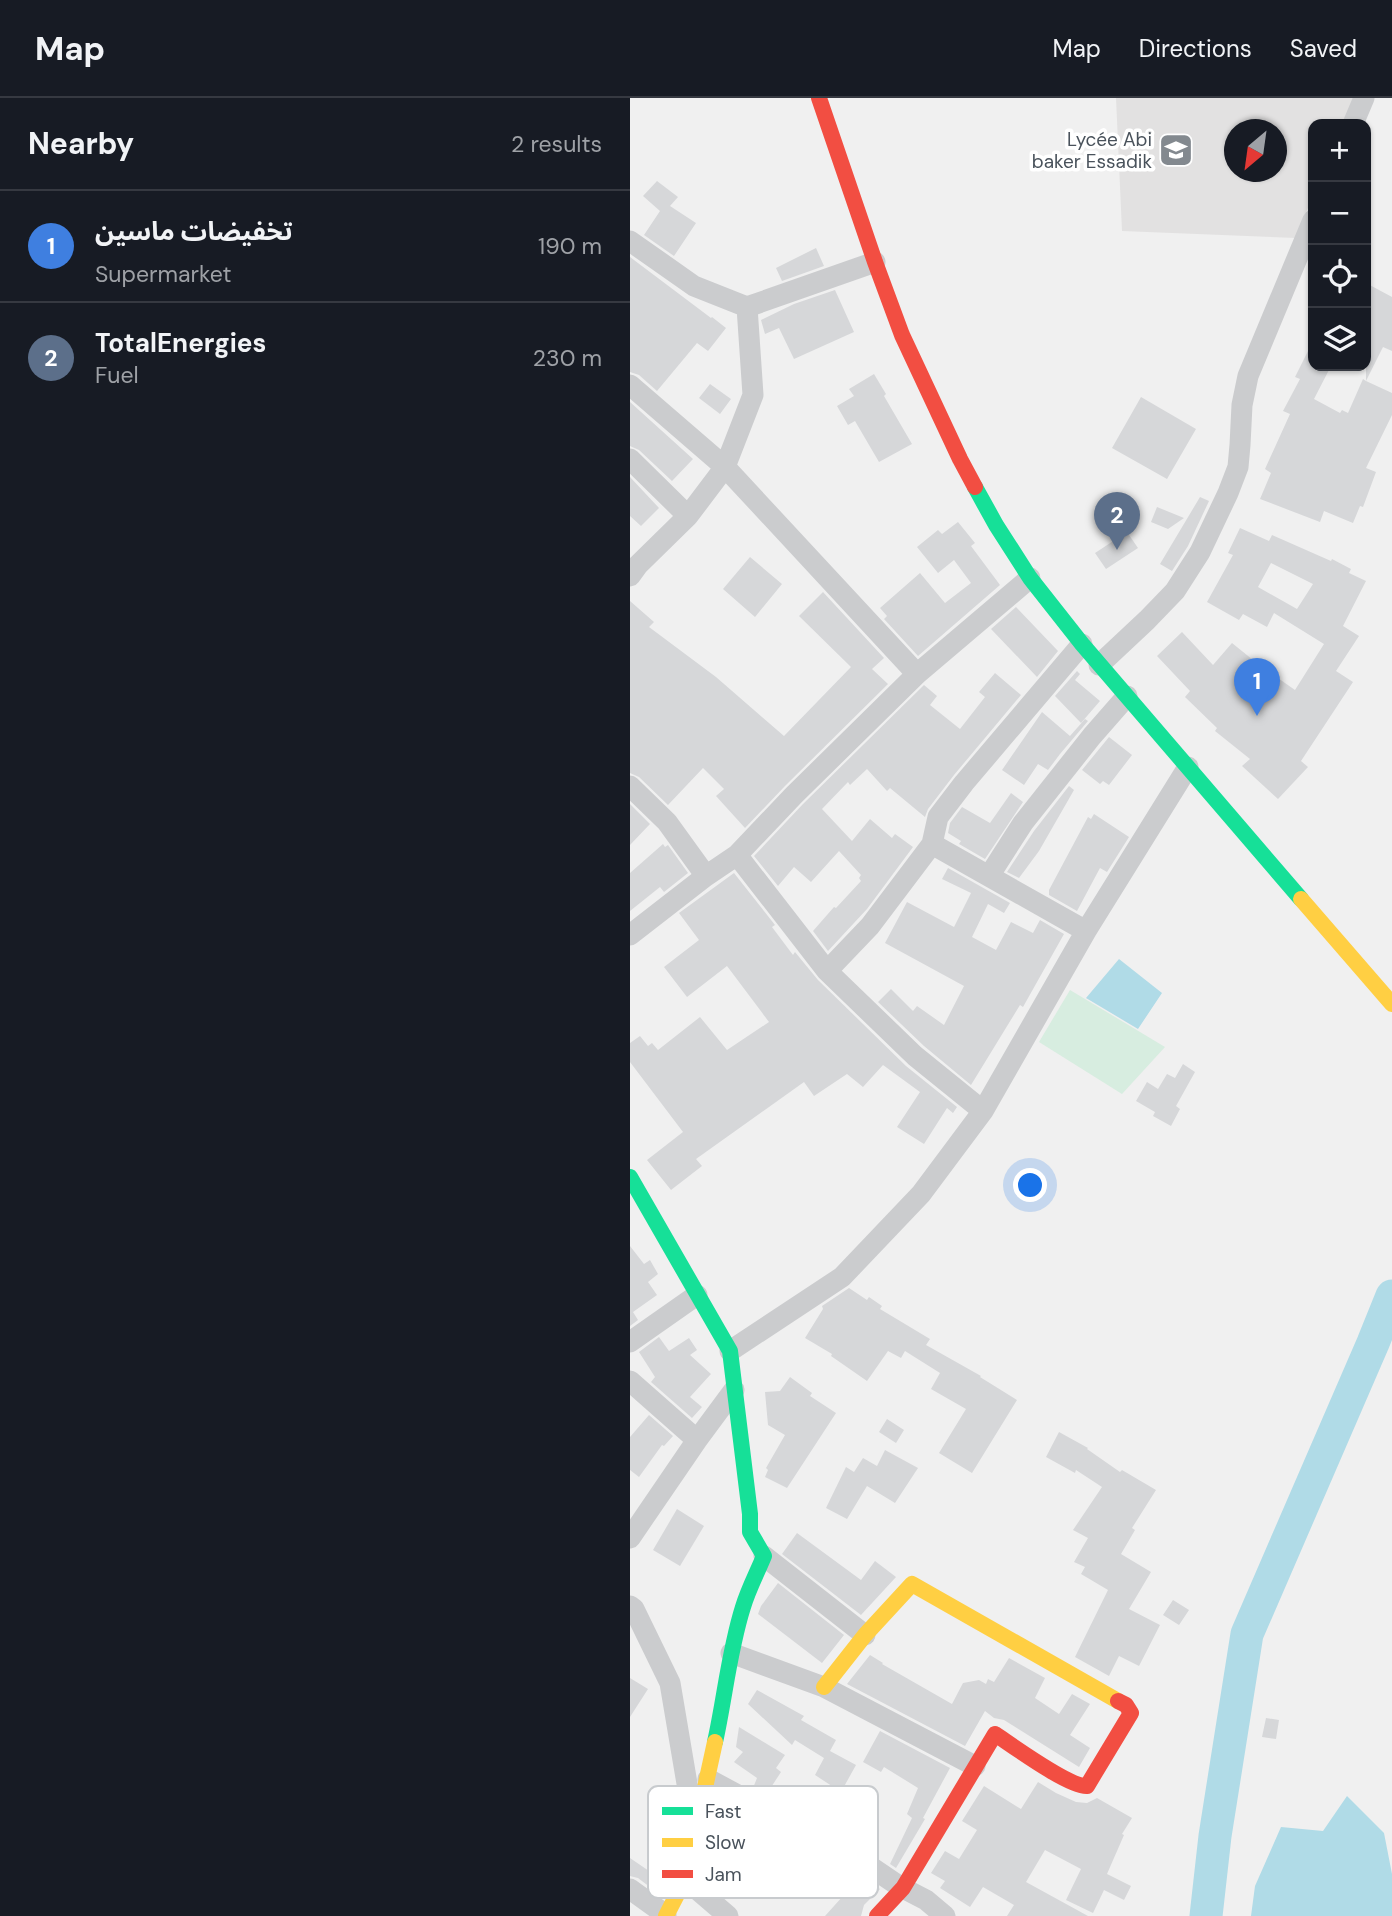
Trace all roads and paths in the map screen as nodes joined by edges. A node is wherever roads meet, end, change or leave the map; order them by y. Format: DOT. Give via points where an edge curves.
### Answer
graph roads {
  1 [pos="819,98"];
  2 [pos="1364,98"];
  3 [pos="1355,119"];
  4 [pos="1308,231"];
  5 [pos="630,241"];
  6 [pos="875,262"];
  7 [pos="747,307"];
  8 [pos="630,385"];
  9 [pos="630,459"];
  10 [pos="725,467"];
  11 [pos="688,516"];
  12 [pos="633,566"];
  13 [pos="1030,578"];
  14 [pos="1082,644"];
  15 [pos="1099,665"];
  16 [pos="917,674"];
  17 [pos="1126,696"];
  18 [pos="1188,767"];
  19 [pos="630,786"];
  20 [pos="932,844"];
  21 [pos="737,855"];
  22 [pos="706,876"];
  23 [pos="989,876"];
  24 [pos="1086,931"];
  25 [pos="630,935"];
  26 [pos="827,971"];
  27 [pos="1392,1004"];
  28 [pos="983,1111"];
  29 [pos="630,1177"];
  30 [pos="697,1295"];
  31 [pos="630,1342"];
  32 [pos="730,1350"];
  33 [pos="630,1381"];
  34 [pos="734,1390"];
  35 [pos="697,1440"];
  36 [pos="630,1538"];
  37 [pos="764,1556"];
  38 [pos="630,1606"];
  39 [pos="865,1635"];
  40 [pos="730,1653"];
  41 [pos="824,1687"];
  42 [pos="975,1766"];
  43 [pos="708,1779"];
  44 [pos="687,1786"];
  45 [pos="706,1786"];
  46 [pos="721,1786"];
  47 [pos="878,1872"];
  48 [pos="903,1888"];
  49 [pos="630,1889"];
  50 [pos="675,1898"];
  51 [pos="707,1898"];
  52 [pos="666,1916"];
  53 [pos="728,1916"];
  54 [pos="877,1916"];
  55 [pos="946,1916"];
  1 -- 6 [label="street"];
  2 -- 3 [label="street"];
  4 -- 15 [label="street" via="1248,376 1238,467 1200,552 1175,591"];
  5 -- 7 [label="street" via="694,286"];
  6 -- 7 [label="street"];
  6 -- 13 [label="street" via="902,335 960,459"];
  7 -- 10 [label="street" via="753,395"];
  8 -- 10 [label="street"];
  9 -- 11 [label="street"];
  10 -- 11 [label="street"];
  10 -- 16 [label="street"];
  11 -- 12 [label="street"];
  13 -- 14 [label="street"];
  13 -- 16 [label="street"];
  14 -- 15 [label="street"];
  14 -- 20 [label="street" via="938,817"];
  15 -- 17 [label="street"];
  16 -- 21 [label="street"];
  17 -- 18 [label="street"];
  17 -- 23 [label="street" via="1023,823"];
  18 -- 24 [label="street"];
  18 -- 27 [label="street"];
  19 -- 22 [label="street" via="667,822"];
  20 -- 23 [label="street"];
  20 -- 26 [label="street" via="870,926"];
  21 -- 22 [label="street"];
  21 -- 26 [label="street"];
  22 -- 25 [label="street"];
  23 -- 24 [label="street"];
  24 -- 28 [label="street"];
  26 -- 28 [label="street" via="915,1056"];
  28 -- 32 [label="street" via="921,1194 842,1277"];
  29 -- 30 [label="street"];
  30 -- 31 [label="street"];
  30 -- 32 [label="street"];
  32 -- 34 [label="street"];
  33 -- 35 [label="street"];
  34 -- 35 [label="street"];
  34 -- 37 [label="street" via="750,1532"];
  35 -- 36 [label="street"];
  37 -- 39 [label="street"];
  37 -- 40 [label="street" via="743,1605"];
  38 -- 44 [label="street" via="670,1683"];
  39 -- 41 [label="street"];
  39 -- 42 [label="street" via="912,1584 1126,1705 1131,1713 1087,1786 1065,1779 995,1734"];
  40 -- 41 [label="street"];
  40 -- 43 [label="street"];
  41 -- 42 [label="street"];
  42 -- 48 [label="street"];
  43 -- 45 [label="street"];
  43 -- 46 [label="street"];
  47 -- 48 [label="street"];
  48 -- 54 [label="street"];
  48 -- 55 [label="street"];
  49 -- 52 [label="street"];
  50 -- 52 [label="street"];
  51 -- 53 [label="street"];
}
